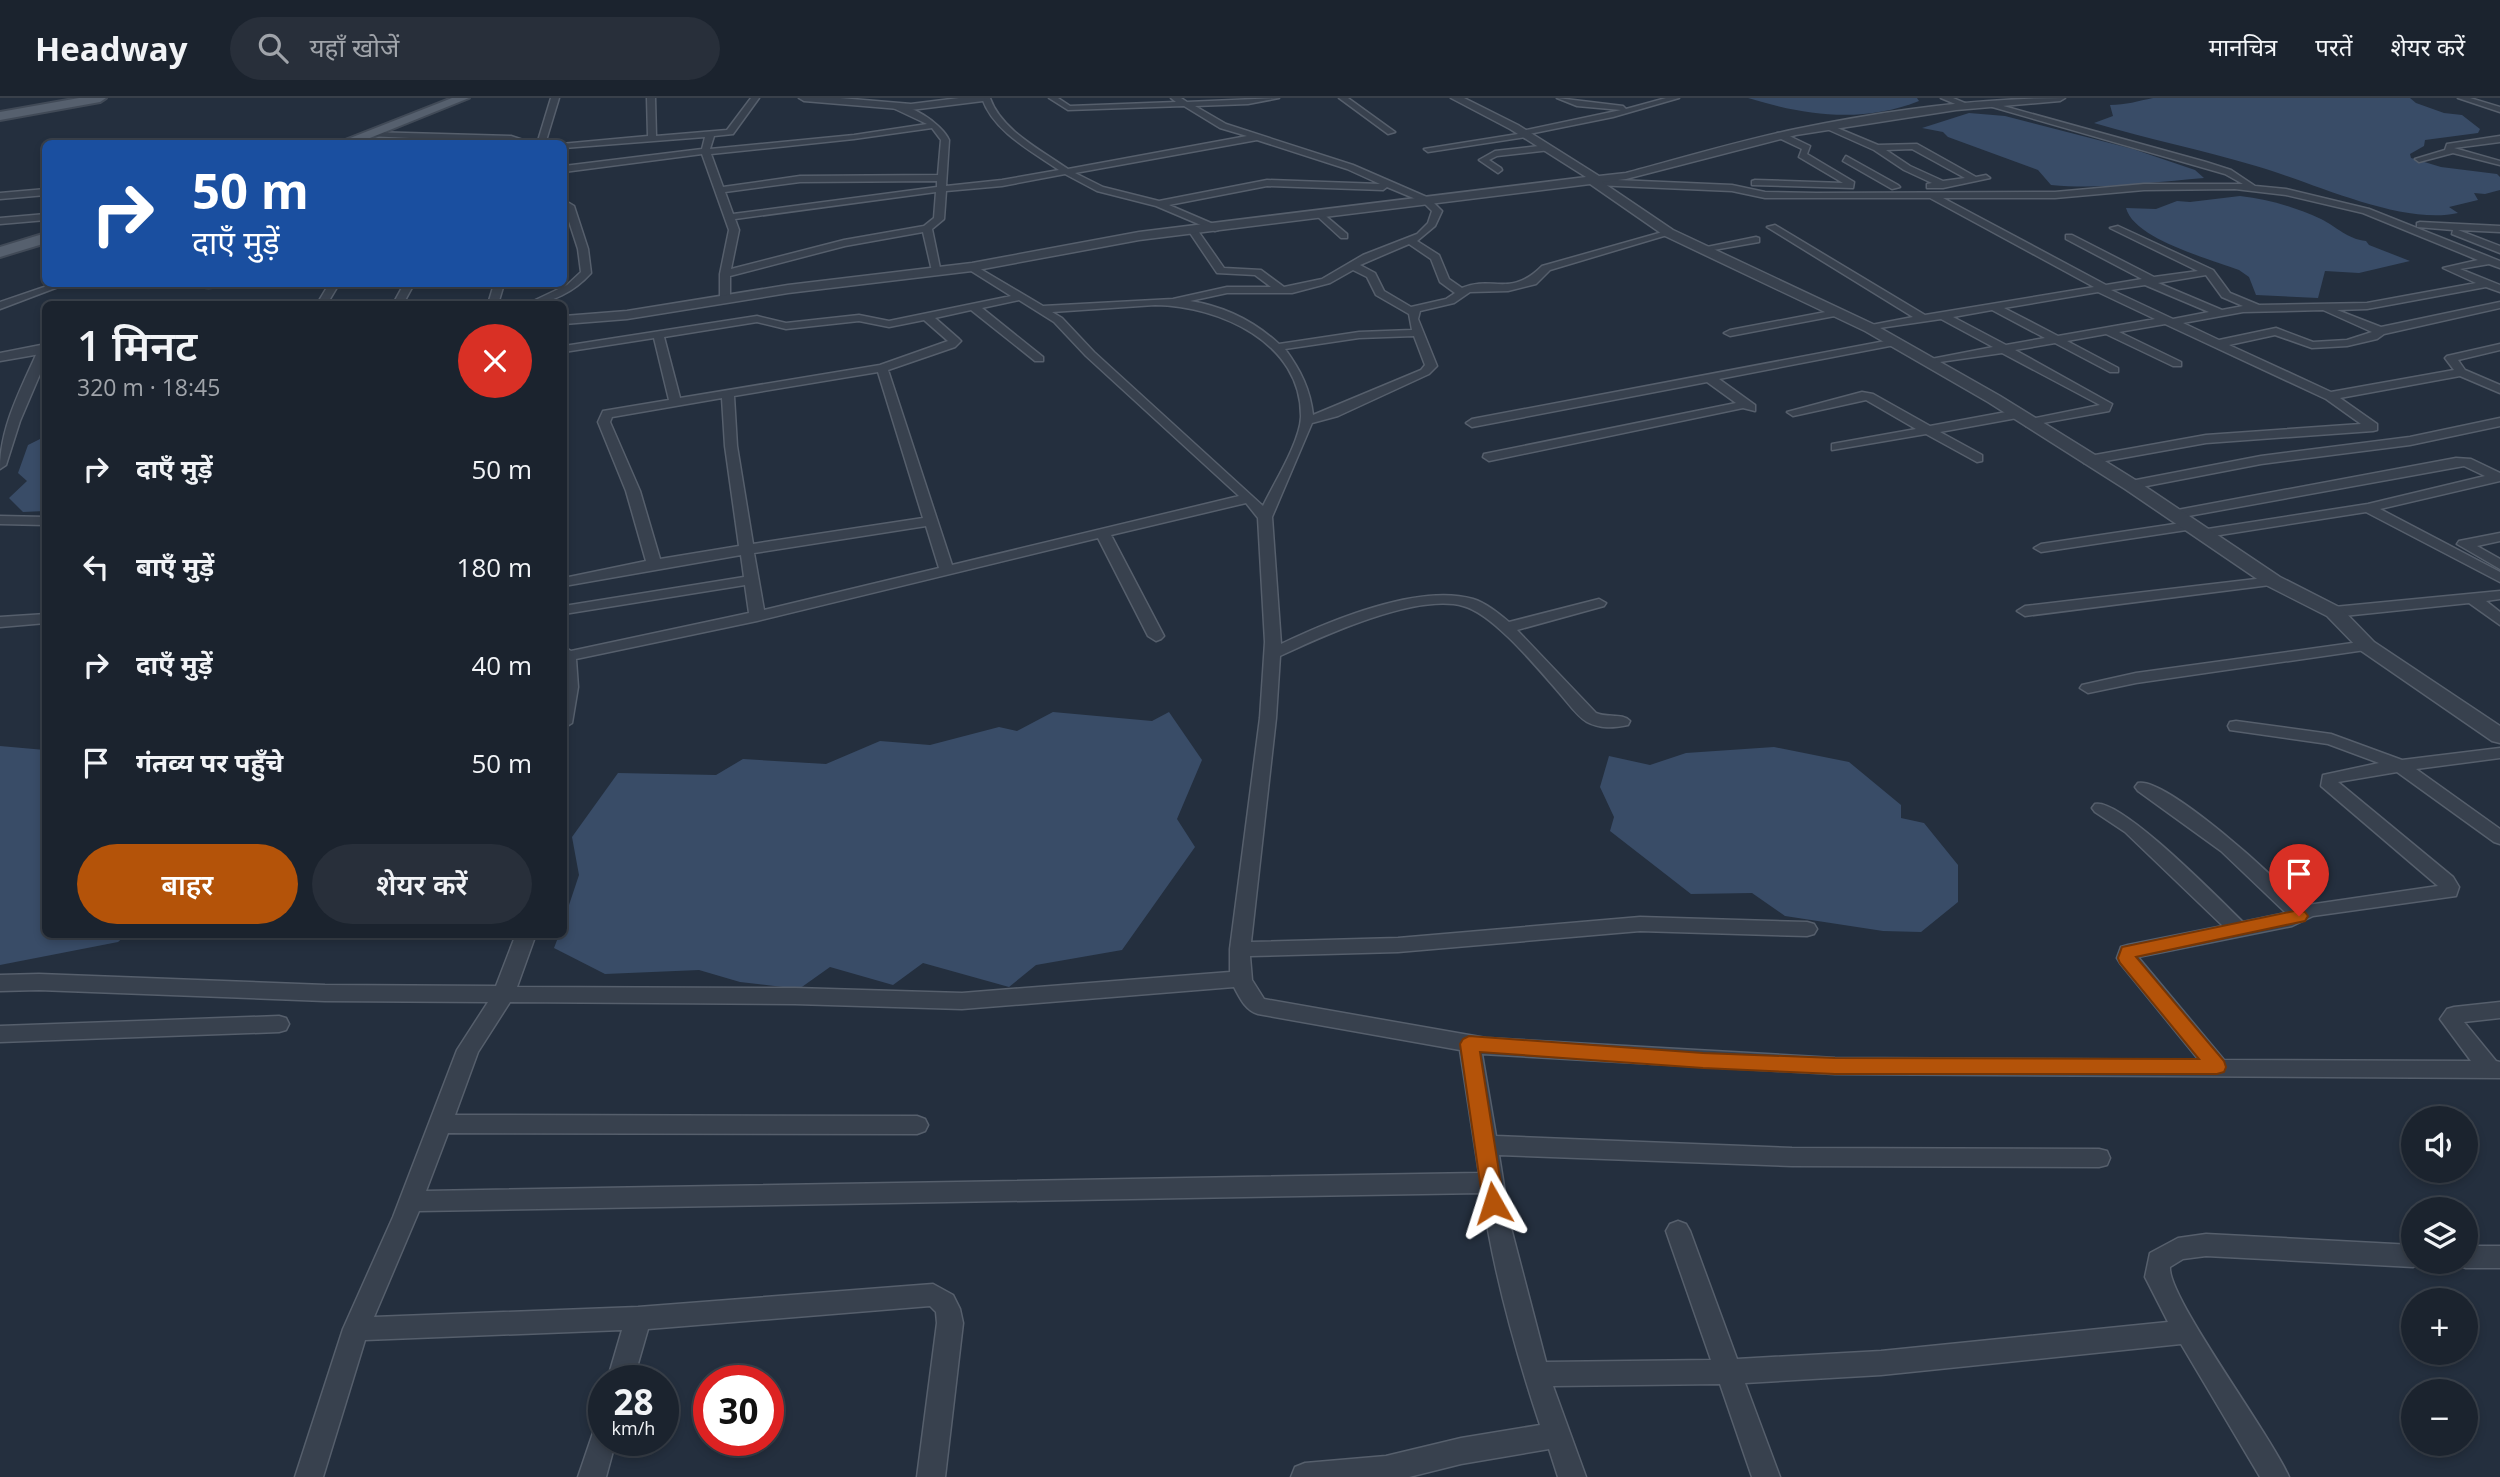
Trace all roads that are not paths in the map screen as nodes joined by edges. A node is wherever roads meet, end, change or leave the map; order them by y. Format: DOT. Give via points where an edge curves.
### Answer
graph roads {
  1 [pos="70,98"];
  2 [pos="100,98"];
  3 [pos="463,98"];
  4 [pos="475,98"];
  5 [pos="555,98"];
  6 [pos="651,98"];
  7 [pos="755,98"];
  8 [pos="804,98"];
  9 [pos="985,98"];
  10 [pos="1053,98"];
  11 [pos="1275,98"];
  12 [pos="1343,98"];
  13 [pos="1456,98"];
  14 [pos="1562,98"];
  15 [pos="1675,98"];
  16 [pos="1945,98"];
  17 [pos="2060,98"];
  18 [pos="2462,98"];
  19 [pos="1178,100"];
  20 [pos="1992,104"];
  21 [pos="1968,106"];
  22 [pos="895,107"];
  23 [pos="1634,110"];
  24 [pos="2500,110"];
  25 [pos="0,111"];
  26 [pos="0,116"];
  27 [pos="919,117"];
  28 [pos="867,125"];
  29 [pos="934,125"];
  30 [pos="1830,127"];
  31 [pos="1391,131"];
  32 [pos="1524,134"];
  33 [pos="377,135"];
  34 [pos="1780,135"];
  35 [pos="743,136"];
  36 [pos="1258,137"];
  37 [pos="652,138"];
  38 [pos="1902,139"];
  39 [pos="2500,139"];
  40 [pos="357,140"];
  41 [pos="365,140"];
  42 [pos="515,140"];
  43 [pos="542,140"];
  44 [pos="708,144"];
  45 [pos="567,145"];
  46 [pos="1914,146"];
  47 [pos="1546,148"];
  48 [pos="1877,148"];
  49 [pos="1428,149"];
  50 [pos="2450,150"];
  51 [pos="600,153"];
  52 [pos="1846,159"];
  53 [pos="2419,159"];
  54 [pos="2497,165"];
  55 [pos="567,168"];
  56 [pos="2472,169"];
  57 [pos="1498,170"];
  58 [pos="1067,172"];
  59 [pos="1986,178"];
  60 [pos="1973,180"];
  61 [pos="1595,181"];
  62 [pos="941,183"];
  63 [pos="1943,185"];
  64 [pos="1853,186"];
  65 [pos="1710,187"];
  66 [pos="1895,187"];
  67 [pos="1396,188"];
  68 [pos="2257,189"];
  69 [pos="721,190"];
  70 [pos="42,192"];
  71 [pos="1931,195"];
  72 [pos="1999,195"];
  73 [pos="0,196"];
  74 [pos="1424,200"];
  75 [pos="1159,204"];
  76 [pos="569,206"];
  77 [pos="1321,215"];
  78 [pos="42,217"];
  79 [pos="730,217"];
  80 [pos="0,221"];
  81 [pos="2403,224"];
  82 [pos="1772,227"];
  83 [pos="2443,227"];
  84 [pos="927,228"];
  85 [pos="1215,228"];
  86 [pos="2115,228"];
  87 [pos="2500,229"];
  88 [pos="1192,230"];
  89 [pos="1669,233"];
  90 [pos="1344,236"];
  91 [pos="42,237"];
  92 [pos="2069,237"];
  93 [pos="1756,240"];
  94 [pos="1411,241"];
  95 [pos="1702,249"];
  96 [pos="0,250"];
  97 [pos="2500,250"];
  98 [pos="2112,260"];
  99 [pos="2497,262"];
  100 [pos="2062,266"];
  101 [pos="972,267"];
  102 [pos="1353,267"];
  103 [pos="937,271"];
  104 [pos="2209,272"];
  105 [pos="725,274"];
  106 [pos="2150,281"];
  107 [pos="2486,284"];
  108 [pos="52,287"];
  109 [pos="2102,289"];
  110 [pos="2500,289"];
  111 [pos="1283,291"];
  112 [pos="1461,293"];
  113 [pos="1020,297"];
  114 [pos="725,298"];
  115 [pos="539,301"];
  116 [pos="1172,302"];
  117 [pos="2500,305"];
  118 [pos="0,306"];
  119 [pos="2319,306"];
  120 [pos="974,307"];
  121 [pos="1994,307"];
  122 [pos="2258,308"];
  123 [pos="1043,309"];
  124 [pos="1414,313"];
  125 [pos="1836,313"];
  126 [pos="2221,313"];
  127 [pos="1943,316"];
  128 [pos="927,317"];
  129 [pos="1923,319"];
  130 [pos="567,320"];
  131 [pos="2170,321"];
  132 [pos="1870,328"];
  133 [pos="2108,331"];
  134 [pos="2380,331"];
  135 [pos="1417,333"];
  136 [pos="1730,333"];
  137 [pos="658,334"];
  138 [pos="2057,340"];
  139 [pos="1896,342"];
  140 [pos="2218,344"];
  141 [pos="1278,347"];
  142 [pos="2500,347"];
  143 [pos="42,349"];
  144 [pos="567,349"];
  145 [pos="2004,349"];
  146 [pos="42,355"];
  147 [pos="0,357"];
  148 [pos="1038,359"];
  149 [pos="1930,362"];
  150 [pos="2177,364"];
  151 [pos="882,368"];
  152 [pos="2114,370"];
  153 [pos="2461,372"];
  154 [pos="1711,379"];
  155 [pos="2498,388"];
  156 [pos="728,393"];
  157 [pos="2330,396"];
  158 [pos="675,401"];
  159 [pos="1793,412"];
  160 [pos="2024,418"];
  161 [pos="1307,421"];
  162 [pos="2500,422"];
  163 [pos="1472,423"];
  164 [pos="1930,430"];
  165 [pos="1836,447"];
  166 [pos="1489,457"];
  167 [pos="1977,458"];
  168 [pos="2089,460"];
  169 [pos="0,465"];
  170 [pos="2497,479"];
  171 [pos="2131,485"];
  172 [pos="1249,498"];
  173 [pos="2368,508"];
  174 [pos="2172,515"];
  175 [pos="1265,517"];
  176 [pos="0,520"];
  177 [pos="42,521"];
  178 [pos="930,522"];
  179 [pos="2194,530"];
  180 [pos="1104,534"];
  181 [pos="2500,537"];
  182 [pos="2041,548"];
  183 [pos="748,550"];
  184 [pos="654,564"];
  185 [pos="2500,565"];
  186 [pos="947,571"];
  187 [pos="2500,578"];
  188 [pos="752,580"];
  189 [pos="567,581"];
  190 [pos="2273,581"];
  191 [pos="2500,595"];
  192 [pos="2473,598"];
  193 [pos="1599,603"];
  194 [pos="567,610"];
  195 [pos="2025,611"];
  196 [pos="2334,612"];
  197 [pos="757,616"];
  198 [pos="42,618"];
  199 [pos="2500,620"];
  200 [pos="0,622"];
  201 [pos="1504,628"];
  202 [pos="1156,636"];
  203 [pos="2367,646"];
  204 [pos="567,654"];
  205 [pos="1272,654"];
  206 [pos="567,662"];
  207 [pos="2088,688"];
  208 [pos="567,705"];
  209 [pos="1622,721"];
  210 [pos="2236,726"];
  211 [pos="2500,736"];
  212 [pos="2500,753"];
  213 [pos="2400,766"];
  214 [pos="2144,787"];
  215 [pos="2101,808"];
  216 [pos="2500,838"];
  217 [pos="2299,916"];
  218 [pos="1807,929"];
  219 [pos="2239,929"];
  220 [pos="525,938"];
  221 [pos="1240,949"];
  222 [pos="1240,979"];
  223 [pos="0,983"];
  224 [pos="503,996"];
  225 [pos="2500,1010"];
  226 [pos="279,1024"];
  227 [pos="0,1034"];
  228 [pos="1469,1044"];
  229 [pos="2217,1067"];
  230 [pos="2495,1070"];
  231 [pos="439,1124"];
  232 [pos="917,1125"];
  233 [pos="1486,1145"];
  234 [pos="2099,1158"];
  235 [pos="1494,1203"];
  236 [pos="408,1209"];
  237 [pos="1678,1231"];
  238 [pos="2401,1255"];
  239 [pos="2478,1257"];
  240 [pos="2500,1257"];
  241 [pos="638,1318"];
  242 [pos="356,1329"];
  243 [pos="2187,1332"];
  244 [pos="625,1365"];
  245 [pos="1727,1371"];
  246 [pos="1536,1374"];
  247 [pos="1557,1435"];
  248 [pos="598,1456"];
  249 [pos="309,1477"];
  250 [pos="592,1477"];
  251 [pos="931,1477"];
  252 [pos="1305,1477"];
  253 [pos="1572,1477"];
  254 [pos="1766,1477"];
  255 [pos="2275,1477"];
  1 -- 25 [label="main road"];
  2 -- 26 [label="main road"];
  3 -- 33 [label="main road"];
  4 -- 33 [label="main road"];
  5 -- 43 [label="street"];
  6 -- 37 [label="street"];
  7 -- 44 [label="street" via="730,132"];
  8 -- 22 [label="street"];
  9 -- 22 [label="street"];
  9 -- 58 [label="street" via="991,113"];
  10 -- 19 [label="street" via="1068,108"];
  11 -- 19 [label="street"];
  12 -- 31 [label="street"];
  13 -- 32 [label="street"];
  14 -- 23 [label="street"];
  15 -- 23 [label="street"];
  16 -- 21 [label="street"];
  17 -- 20 [label="street"];
  18 -- 24 [label="street"];
  19 -- 36 [label="street" via="1223,126"];
  20 -- 21 [label="street"];
  20 -- 68 [label="street" via="2216,168"];
  21 -- 30 [label="street"];
  22 -- 27 [label="street"];
  23 -- 32 [label="street"];
  27 -- 28 [label="street"];
  27 -- 29 [label="street"];
  29 -- 44 [label="street" via="854,137"];
  29 -- 62 [label="street" via="945,140"];
  30 -- 34 [label="street"];
  30 -- 48 [label="street"];
  32 -- 47 [label="street"];
  32 -- 49 [label="street"];
  33 -- 40 [label="main road"];
  33 -- 41 [label="main road"];
  33 -- 42 [label="street"];
  34 -- 61 [label="street"];
  34 -- 64 [label="street" via="1807,148 1802,155"];
  35 -- 44 [label="street"];
  36 -- 58 [label="street"];
  36 -- 67 [label="street" via="1350,167"];
  37 -- 44 [label="street"];
  37 -- 45 [label="street"];
  38 -- 46 [label="street"];
  39 -- 50 [label="street" via="2456,145"];
  44 -- 51 [label="street"];
  44 -- 55 [label="street"];
  44 -- 69 [label="street"];
  46 -- 48 [label="street"];
  46 -- 60 [label="street"];
  47 -- 57 [label="street" via="1495,154 1482,160"];
  47 -- 61 [label="street"];
  48 -- 63 [label="street"];
  50 -- 53 [label="street"];
  50 -- 54 [label="street"];
  52 -- 66 [label="street"];
  54 -- 56 [label="street"];
  58 -- 62 [label="street" via="1002,183"];
  58 -- 75 [label="street" via="1100,189"];
  59 -- 60 [label="street"];
  60 -- 63 [label="street"];
  60 -- 72 [label="street"];
  61 -- 65 [label="street"];
  61 -- 74 [label="street"];
  61 -- 89 [label="street"];
  62 -- 69 [label="street" via="809,179"];
  62 -- 79 [label="street"];
  62 -- 84 [label="street" via="939,219"];
  63 -- 66 [label="street"];
  64 -- 65 [label="street" via="1758,183"];
  64 -- 66 [label="street"];
  65 -- 71 [label="street" via="1765,195"];
  67 -- 74 [label="street"];
  67 -- 75 [label="street" via="1267,183"];
  68 -- 72 [label="street" via="2194,185"];
  68 -- 81 [label="street" via="2325,200"];
  69 -- 79 [label="street"];
  70 -- 73 [label="street"];
  71 -- 72 [label="street"];
  71 -- 100 [label="street"];
  74 -- 77 [label="street"];
  74 -- 94 [label="street" via="1437,207 1436,216 1427,231"];
  75 -- 85 [label="street"];
  76 -- 115 [label="street" via="586,273 571,287"];
  77 -- 85 [label="street"];
  77 -- 90 [label="street"];
  78 -- 80 [label="street"];
  79 -- 105 [label="street" via="734,230"];
  81 -- 83 [label="street"];
  81 -- 99 [label="street"];
  82 -- 129 [label="street"];
  83 -- 87 [label="street"];
  83 -- 97 [label="street"];
  84 -- 103 [label="street"];
  84 -- 105 [label="street" via="844,243"];
  85 -- 88 [label="street"];
  86 -- 104 [label="street"];
  88 -- 101 [label="street" via="1091,243"];
  88 -- 111 [label="street" via="1221,271 1257,272"];
  89 -- 95 [label="street"];
  89 -- 112 [label="street" via="1545,268 1536,280 1521,286"];
  91 -- 96 [label="main road"];
  92 -- 98 [label="street"];
  93 -- 95 [label="street"];
  94 -- 102 [label="street"];
  94 -- 112 [label="street" via="1435,257 1444,280"];
  95 -- 125 [label="street"];
  98 -- 100 [label="street"];
  98 -- 106 [label="street"];
  99 -- 107 [label="street" via="2448,268"];
  100 -- 109 [label="street"];
  101 -- 103 [label="street"];
  101 -- 113 [label="street"];
  102 -- 111 [label="street" via="1326,282"];
  102 -- 124 [label="street" via="1371,275 1380,293"];
  103 -- 114 [label="street"];
  104 -- 106 [label="street"];
  104 -- 122 [label="street" via="2226,295"];
  105 -- 114 [label="street"];
  106 -- 109 [label="street"];
  106 -- 126 [label="street"];
  107 -- 110 [label="street"];
  107 -- 119 [label="street" via="2367,306"];
  108 -- 118 [label="street"];
  109 -- 121 [label="street"];
  109 -- 131 [label="street"];
  111 -- 116 [label="street" via="1227,290"];
  112 -- 124 [label="street"];
  113 -- 120 [label="street"];
  113 -- 123 [label="street"];
  114 -- 130 [label="street"];
  116 -- 123 [label="street"];
  116 -- 141 [label="street" via="1223,314"];
  117 -- 134 [label="street"];
  119 -- 122 [label="street"];
  119 -- 134 [label="street"];
  120 -- 128 [label="street"];
  120 -- 148 [label="street"];
  121 -- 127 [label="street"];
  121 -- 138 [label="street"];
  122 -- 126 [label="street"];
  123 -- 172 [label="street"];
  124 -- 135 [label="street"];
  125 -- 132 [label="street"];
  125 -- 136 [label="street"];
  126 -- 131 [label="street"];
  127 -- 129 [label="street"];
  127 -- 145 [label="street"];
  128 -- 137 [label="street" via="889,324 859,318 786,326 757,319"];
  128 -- 151 [label="street" via="955,341"];
  129 -- 132 [label="street"];
  131 -- 133 [label="street"];
  131 -- 140 [label="street"];
  132 -- 139 [label="street"];
  133 -- 138 [label="street"];
  133 -- 150 [label="street"];
  134 -- 140 [label="street" via="2347,343 2312,345 2276,331"];
  135 -- 141 [label="street" via="1359,335"];
  135 -- 161 [label="street" via="1431,366 1425,372"];
  137 -- 144 [label="street"];
  137 -- 158 [label="street"];
  138 -- 145 [label="street"];
  138 -- 152 [label="street"];
  139 -- 149 [label="street"];
  139 -- 154 [label="street"];
  140 -- 157 [label="street"];
  141 -- 161 [label="street" via="1296,371"];
  142 -- 153 [label="street" via="2451,358"];
  143 -- 147 [label="street"];
  145 -- 149 [label="street"];
  145 -- 160 [label="street" via="2106,404 2105,408"];
  146 -- 169 [label="street"];
  149 -- 160 [label="street"];
  151 -- 156 [label="street"];
  151 -- 178 [label="street"];
  153 -- 155 [label="street"];
  153 -- 157 [label="street"];
  154 -- 163 [label="street"];
  154 -- 166 [label="street" via="1751,408"];
  156 -- 158 [label="street"];
  156 -- 183 [label="street" via="731,446"];
  157 -- 168 [label="street" via="2373,427 2206,439"];
  158 -- 184 [label="street" via="615,410 604,422 633,491"];
  159 -- 164 [label="street" via="1862,396"];
  160 -- 164 [label="street"];
  160 -- 168 [label="street"];
  161 -- 175 [label="street"];
  162 -- 171 [label="street" via="2410,441 2260,460"];
  164 -- 165 [label="street"];
  164 -- 167 [label="street"];
  168 -- 171 [label="street"];
  170 -- 173 [label="street"];
  170 -- 174 [label="street" via="2466,462 2456,462"];
  171 -- 174 [label="street"];
  172 -- 175 [label="street"];
  172 -- 180 [label="street"];
  173 -- 179 [label="street"];
  173 -- 187 [label="street"];
  174 -- 179 [label="street"];
  175 -- 205 [label="street"];
  176 -- 177 [label="street"];
  178 -- 183 [label="street"];
  178 -- 186 [label="street"];
  179 -- 182 [label="street"];
  179 -- 190 [label="street"];
  180 -- 186 [label="street"];
  180 -- 202 [label="street"];
  181 -- 185 [label="street" via="2464,544"];
  183 -- 184 [label="street"];
  183 -- 188 [label="street"];
  184 -- 189 [label="street"];
  186 -- 197 [label="street"];
  188 -- 194 [label="street"];
  188 -- 197 [label="street"];
  190 -- 195 [label="street"];
  190 -- 196 [label="street"];
  191 -- 192 [label="street"];
  192 -- 196 [label="street"];
  192 -- 199 [label="street"];
  193 -- 201 [label="street"];
  196 -- 203 [label="street"];
  197 -- 204 [label="street"];
  198 -- 200 [label="street"];
  201 -- 205 [label="street" via="1467,601 1433,601 1359,615"];
  201 -- 209 [label="street" via="1590,717 1604,723"];
  203 -- 207 [label="street"];
  203 -- 211 [label="street"];
  205 -- 221 [label="street"];
  206 -- 208 [label="street"];
  210 -- 213 [label="street" via="2331,739"];
  212 -- 213 [label="street"];
  213 -- 216 [label="street"];
  213 -- 217 [label="street" via="2340,775 2329,779 2330,786 2446,882 2449,891 2309,910"];
  214 -- 217 [label="street" via="2221,839 2289,901"];
  215 -- 219 [label="street" via="2131,828"];
  217 -- 219 [label="street"];
  218 -- 221 [label="street" via="1640,923 1398,945"];
  219 -- 229 [label="street" via="2132,950 2127,958"];
  220 -- 224 [label="street"];
  221 -- 222 [label="street"];
  222 -- 224 [label="street" via="962,1001"];
  222 -- 228 [label="street" via="1258,1006"];
  223 -- 224 [label="street"];
  224 -- 231 [label="street" via="468,1050"];
  225 -- 230 [label="street" via="2450,1019"];
  226 -- 227 [label="street"];
  228 -- 229 [label="street" via="1835,1066"];
  228 -- 233 [label="street"];
  229 -- 230 [label="street"];
  231 -- 232 [label="street"];
  231 -- 236 [label="street"];
  233 -- 234 [label="street" via="1792,1157"];
  233 -- 235 [label="street"];
  235 -- 236 [label="street"];
  235 -- 246 [label="street"];
  236 -- 242 [label="street"];
  237 -- 245 [label="street"];
  238 -- 243 [label="street" via="2206,1245 2178,1249 2159,1261 2157,1277"];
  239 -- 240 [label="street"];
  241 -- 242 [label="street"];
  241 -- 244 [label="street"];
  241 -- 251 [label="street" via="933,1295 943,1300 950,1323"];
  242 -- 249 [label="street"];
  243 -- 245 [label="street" via="1881,1363"];
  243 -- 255 [label="street"];
  245 -- 246 [label="street"];
  245 -- 254 [label="street"];
  246 -- 247 [label="street"];
  247 -- 252 [label="street" via="1386,1469"];
  247 -- 253 [label="street"];
  248 -- 250 [label="street"];
}
